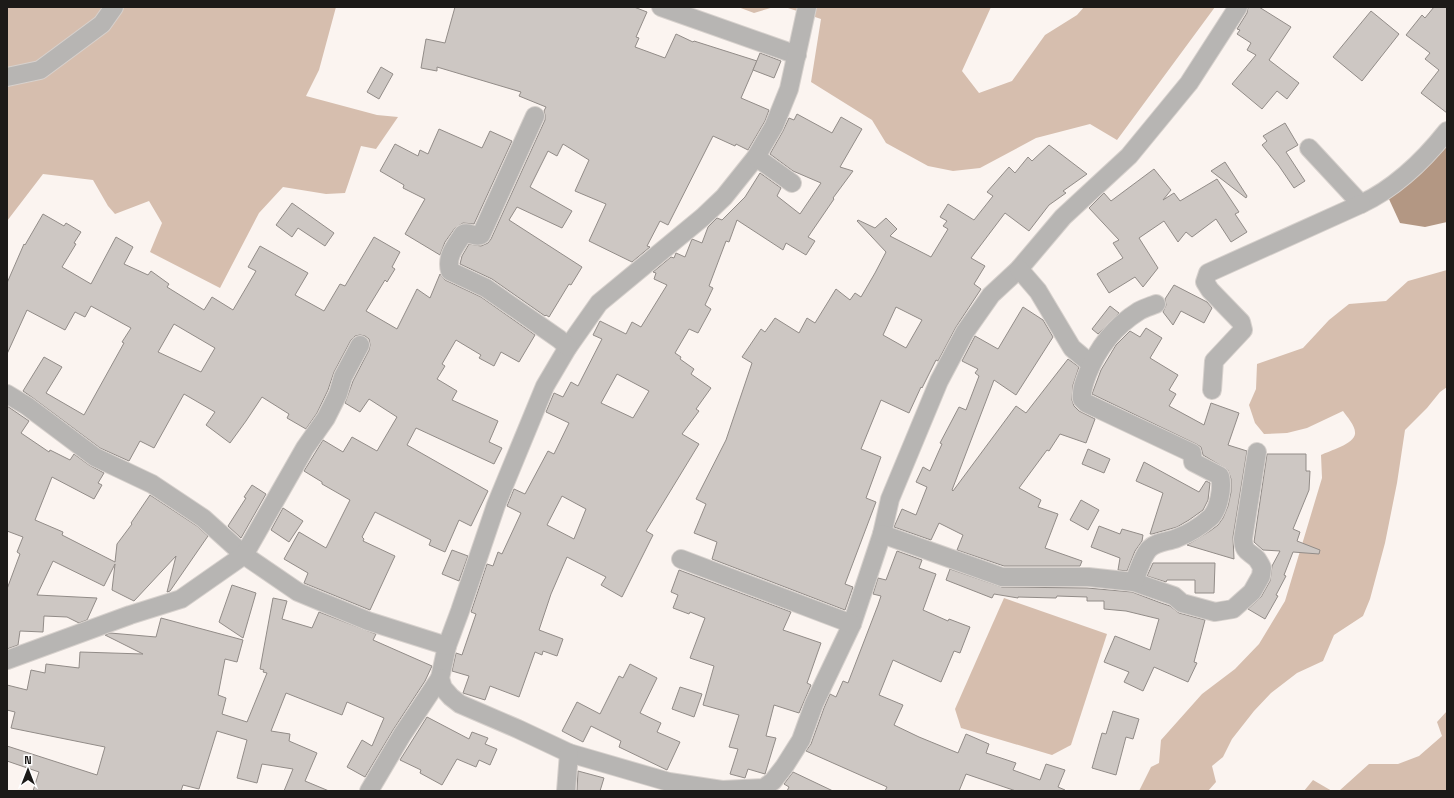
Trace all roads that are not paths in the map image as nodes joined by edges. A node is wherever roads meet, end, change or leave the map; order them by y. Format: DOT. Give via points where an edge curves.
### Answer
graph roads {
  1 [pos="114,7"];
  2 [pos="661,7"];
  3 [pos="806,7"];
  4 [pos="1238,7"];
  5 [pos="797,55"];
  6 [pos="7,77"];
  7 [pos="535,116"];
  8 [pos="1447,130"];
  9 [pos="1310,148"];
  10 [pos="756,157"];
  11 [pos="792,183"];
  12 [pos="1361,204"];
  13 [pos="1019,269"];
  14 [pos="1156,304"];
  15 [pos="360,345"];
  16 [pos="568,347"];
  17 [pos="1091,364"];
  18 [pos="1212,390"];
  19 [pos="7,394"];
  20 [pos="1257,452"];
  21 [pos="882,534"];
  22 [pos="244,555"];
  23 [pos="681,559"];
  24 [pos="1134,582"];
  25 [pos="852,624"];
  26 [pos="447,646"];
  27 [pos="7,660"];
  28 [pos="440,678"];
  29 [pos="562,750"];
  30 [pos="668,786"];
  31 [pos="765,790"];
  32 [pos="369,791"];
  33 [pos="566,791"];
  1 -- 6 [label="street" via="102,24 40,70"];
  2 -- 5 [label="street"];
  3 -- 5 [label="street"];
  4 -- 13 [label="street" via="1189,83 1129,156 1063,217"];
  5 -- 10 [label="street" via="789,89 779,115"];
  7 -- 16 [label="street" via="481,235 476,237 469,233 463,234 450,254 448,263 450,271 486,288"];
  8 -- 12 [label="street" via="1435,147 1411,170"];
  9 -- 12 [label="street"];
  10 -- 11 [label="street"];
  10 -- 16 [label="street" via="724,197 703,217 599,303"];
  12 -- 18 [label="street" via="1208,273 1205,282 1241,322 1243,330 1214,361"];
  13 -- 17 [label="street" via="1038,291 1072,348"];
  13 -- 21 [label="street" via="991,295 969,326 939,381 890,498"];
  14 -- 17 [label="street" via="1140,310 1106,339"];
  15 -- 22 [label="street" via="326,418 305,448"];
  16 -- 26 [label="street" via="545,386 506,479"];
  17 -- 24 [label="street" via="1082,392 1082,399 1086,403 1192,453 1193,462 1220,476 1220,493 1212,516 1184,535 1157,544 1148,550"];
  19 -- 22 [label="street" via="96,457 152,484 203,518"];
  20 -- 24 [label="street" via="1243,539 1246,551 1257,559 1262,568 1261,576 1252,592 1233,609 1215,612 1182,603 1174,596"];
  21 -- 24 [label="street" via="1002,577 1088,577"];
  21 -- 25 [label="street"];
  22 -- 26 [label="street" via="298,592 368,621"];
  22 -- 27 [label="street" via="181,599"];
  23 -- 25 [label="street"];
  25 -- 31 [label="street" via="814,704 801,740"];
  26 -- 28 [label="street"];
  28 -- 29 [label="street" via="443,688 460,704"];
  28 -- 32 [label="street"];
  29 -- 30 [label="street"];
  29 -- 33 [label="street"];
  30 -- 31 [label="street"];
}
